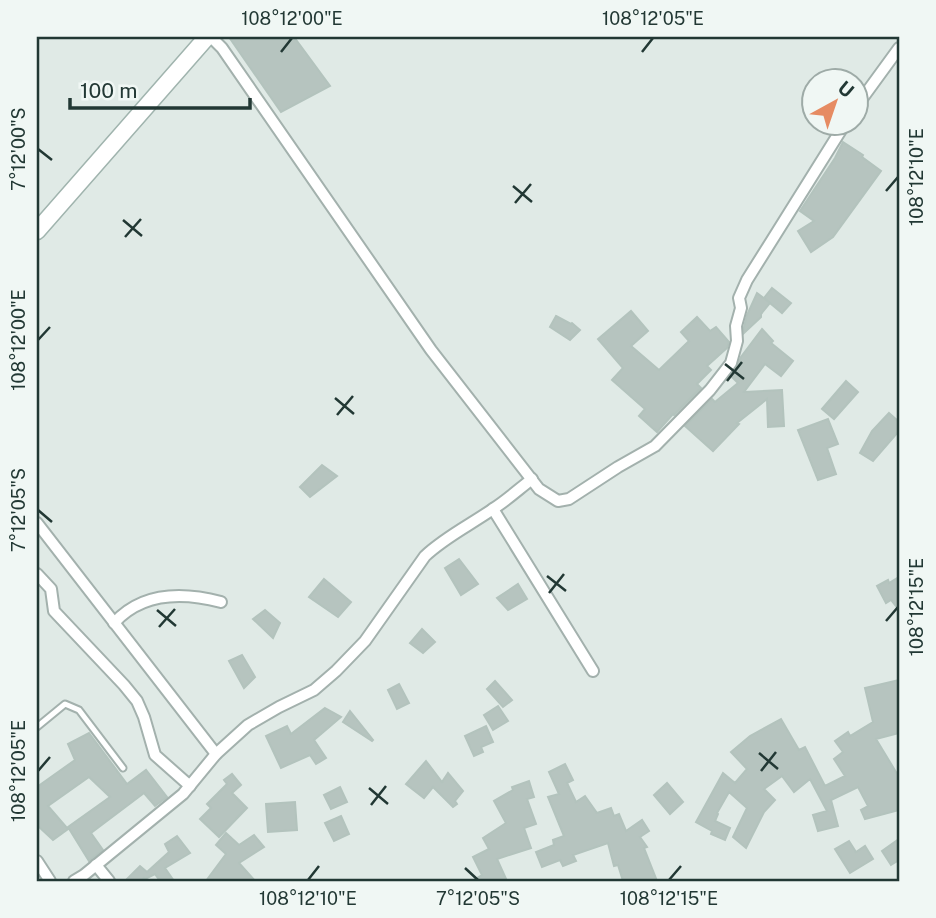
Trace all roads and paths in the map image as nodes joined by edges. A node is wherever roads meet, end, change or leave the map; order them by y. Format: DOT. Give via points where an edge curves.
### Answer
graph roads {
  1 [pos="209,37"];
  2 [pos="899,48"];
  3 [pos="870,88"];
  4 [pos="837,136"];
  5 [pos="37,231"];
  6 [pos="532,479"];
  7 [pos="494,509"];
  8 [pos="37,523"];
  9 [pos="37,574"];
  10 [pos="220,603"];
  11 [pos="114,623"];
  12 [pos="593,671"];
  13 [pos="37,727"];
  14 [pos="216,754"];
  15 [pos="123,768"];
  16 [pos="190,786"];
  17 [pos="37,861"];
  18 [pos="96,865"];
  19 [pos="50,881"];
  20 [pos="74,881"];
  21 [pos="109,881"];
  1 -- 5 [label="main road"];
  1 -- 6 [label="street" via="222,48 431,350"];
  2 -- 3 [label="street"];
  4 -- 6 [label="street" via="747,280 739,298 731,363 710,390 654,446 569,499 558,502"];
  6 -- 7 [label="street"];
  7 -- 12 [label="street"];
  7 -- 14 [label="street" via="425,556 365,641 314,690 248,725"];
  8 -- 11 [label="street"];
  9 -- 16 [label="street" via="51,589 54,611 137,701 155,755"];
  10 -- 11 [label="street" via="159,598 139,603"];
  11 -- 14 [label="street"];
  13 -- 15 [label="lane" via="65,704 79,710"];
  14 -- 16 [label="street"];
  16 -- 18 [label="street"];
  17 -- 19 [label="street"];
  18 -- 20 [label="street"];
  18 -- 21 [label="street"];
}
